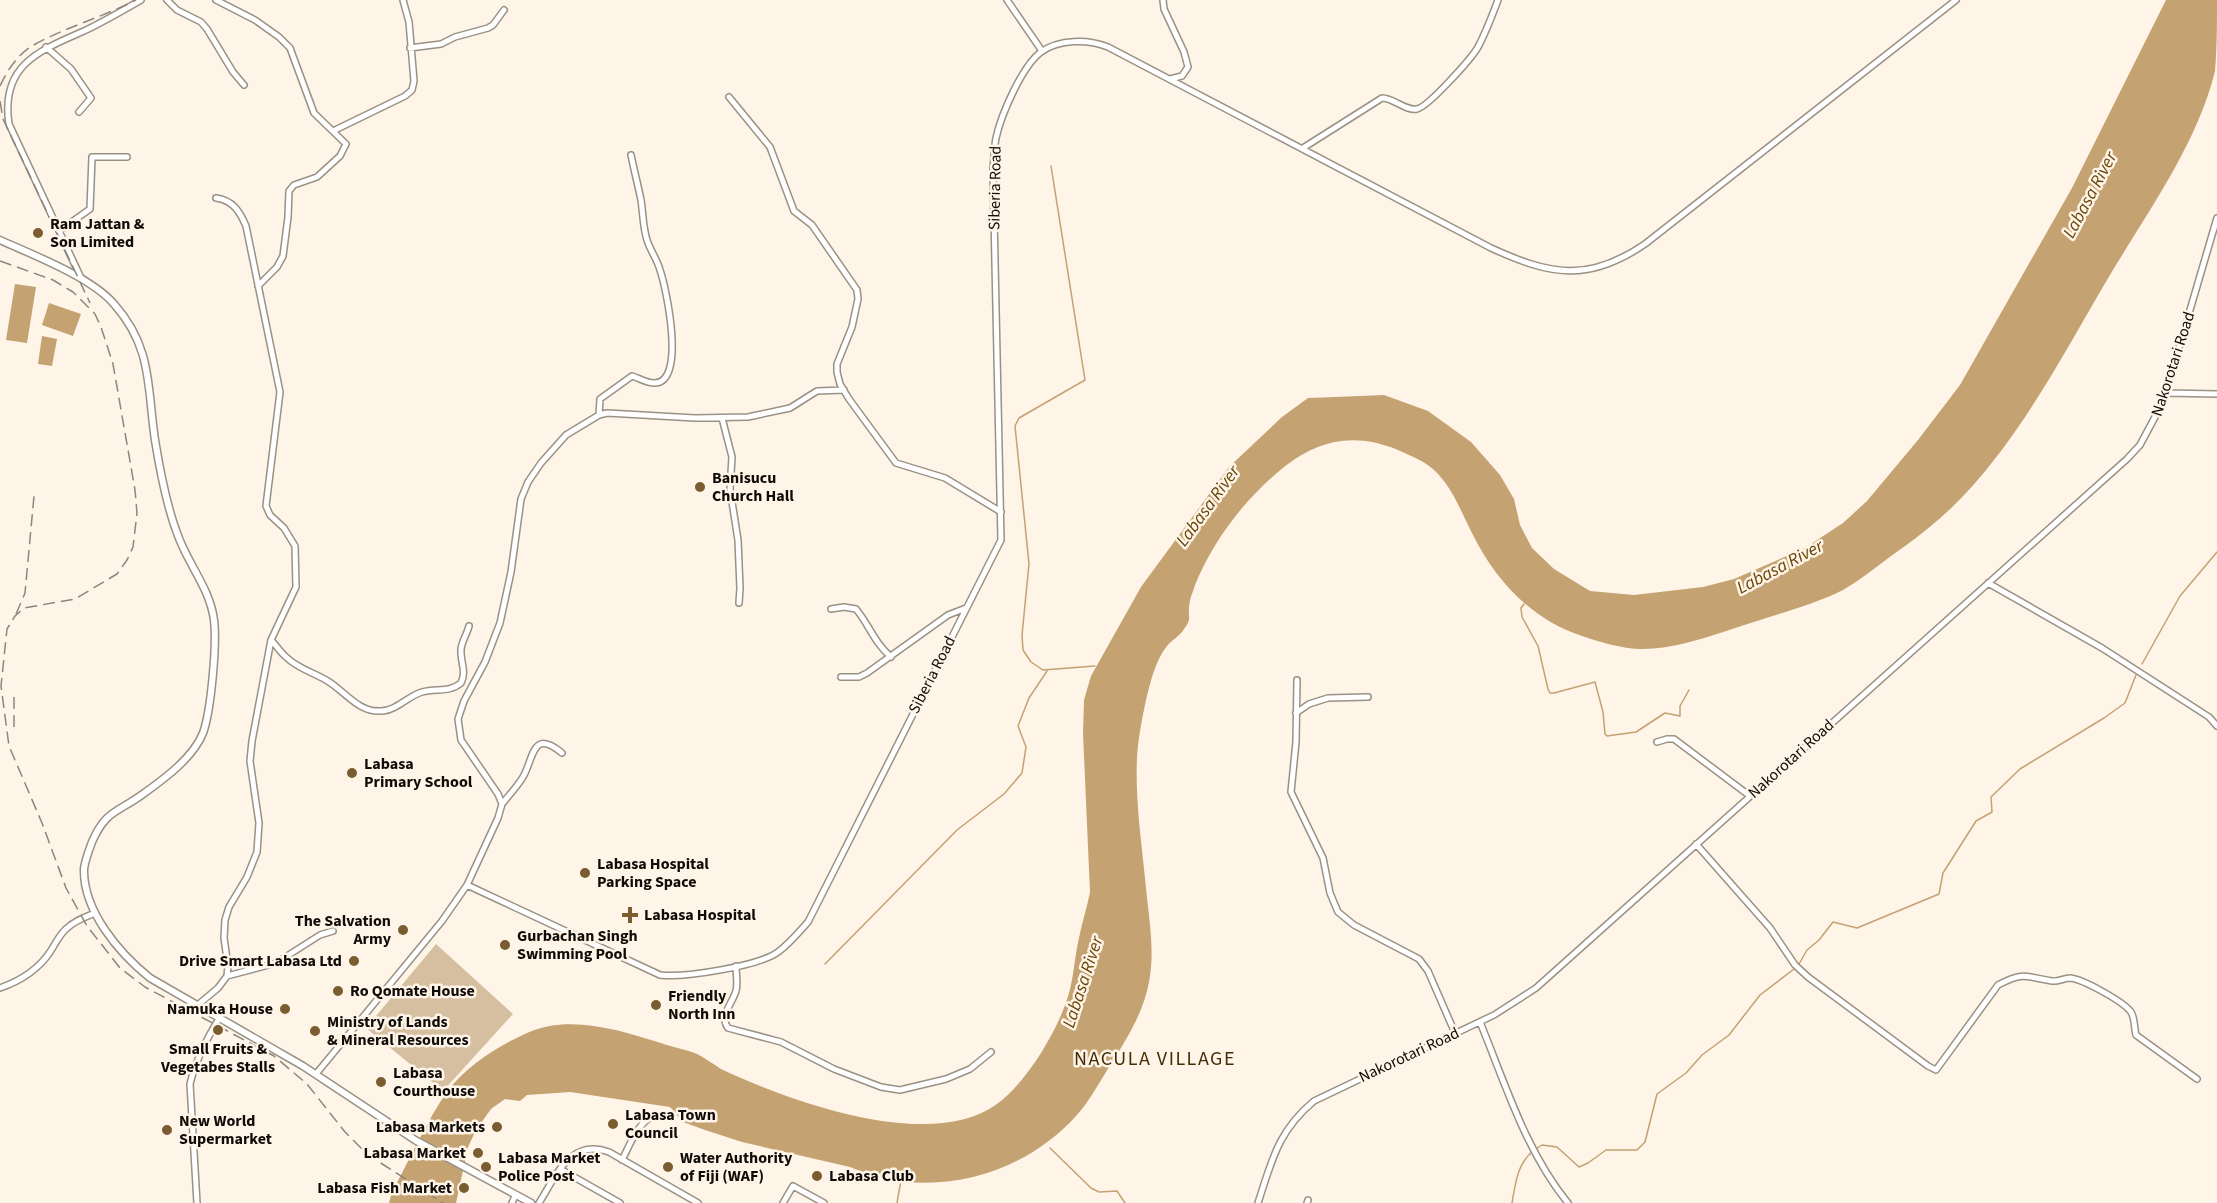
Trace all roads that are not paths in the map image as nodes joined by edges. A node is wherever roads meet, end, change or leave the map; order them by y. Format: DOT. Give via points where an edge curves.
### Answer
graph roads {
  1 [pos="141,0"];
  2 [pos="167,0"];
  3 [pos="216,0"];
  4 [pos="403,0"];
  5 [pos="1007,0"];
  6 [pos="1163,0"];
  7 [pos="1498,0"];
  8 [pos="1956,0"];
  9 [pos="504,10"];
  10 [pos="46,47"];
  11 [pos="410,48"];
  12 [pos="1042,51"];
  13 [pos="1170,79"];
  14 [pos="244,85"];
  15 [pos="729,97"];
  16 [pos="79,112"];
  17 [pos="333,131"];
  18 [pos="1303,148"];
  19 [pos="631,155"];
  20 [pos="127,157"];
  21 [pos="216,198"];
  22 [pos="2217,218"];
  23 [pos="59,231"];
  24 [pos="0,240"];
  25 [pos="82,279"];
  26 [pos="258,286"];
  27 [pos="844,390"];
  28 [pos="2166,393"];
  29 [pos="2217,394"];
  30 [pos="599,415"];
  31 [pos="722,418"];
  32 [pos="1001,512"];
  33 [pos="1988,583"];
  34 [pos="739,603"];
  35 [pos="966,608"];
  36 [pos="831,609"];
  37 [pos="469,626"];
  38 [pos="271,640"];
  39 [pos="891,657"];
  40 [pos="841,677"];
  41 [pos="1297,680"];
  42 [pos="1368,697"];
  43 [pos="1296,713"];
  44 [pos="2210,717"];
  45 [pos="2217,721"];
  46 [pos="2217,726"];
  47 [pos="1657,742"];
  48 [pos="562,753"];
  49 [pos="1750,796"];
  50 [pos="502,804"];
  51 [pos="1696,844"];
  52 [pos="467,885"];
  53 [pos="95,913"];
  54 [pos="333,931"];
  55 [pos="736,966"];
  56 [pos="227,976"];
  57 [pos="0,988"];
  58 [pos="199,1004"];
  59 [pos="220,1017"];
  60 [pos="1480,1022"];
  61 [pos="1455,1033"];
  62 [pos="991,1052"];
  63 [pos="316,1074"];
  64 [pos="2197,1079"];
  65 [pos="657,1115"];
  66 [pos="622,1160"];
  67 [pos="560,1168"];
  68 [pos="515,1196"];
  69 [pos="196,1203"];
  70 [pos="512,1203"];
  71 [pos="531,1203"];
  72 [pos="539,1203"];
  73 [pos="620,1203"];
  74 [pos="698,1203"];
  75 [pos="783,1203"];
  76 [pos="824,1203"];
  77 [pos="1258,1203"];
  78 [pos="1568,1203"];
  1 -- 10 [label="street"];
  2 -- 14 [label="street" via="201,22"];
  3 -- 17 [label="street" via="255,20 284,42 295,57 310,105"];
  4 -- 11 [label="street"];
  5 -- 12 [label="street"];
  6 -- 13 [label="street" via="1188,67 1182,76"];
  7 -- 18 [label="street" via="1477,50 1423,106 1416,109 1382,98"];
  8 -- 18 [label="street" via="1671,225 1628,256 1592,268 1560,270 1527,264"];
  9 -- 11 [label="street" via="488,28 441,44"];
  10 -- 16 [label="street" via="71,69 91,98"];
  10 -- 23 [label="street" via="16,65 2,100 9,124"];
  11 -- 17 [label="street" via="412,90"];
  12 -- 13 [label="street" via="1066,42 1099,43"];
  12 -- 32 [label="street, Siberia Road" via="1020,81 994,148"];
  13 -- 18 [label="street"];
  15 -- 27 [label="street" via="770,147 794,211 812,225 857,290 852,327 837,364"];
  17 -- 26 [label="street" via="345,142 344,150 317,177 294,185 289,191 283,256"];
  19 -- 30 [label="street" via="647,240 660,269 668,303 673,351 662,381 654,383 632,376 600,399"];
  20 -- 23 [label="street" via="92,157 90,209"];
  21 -- 26 [label="street" via="228,201 241,213"];
  22 -- 28 [label="street, Nakorotari Road"];
  23 -- 25 [label="street"];
  24 -- 25 [label="main road"];
  25 -- 53 [label="main road" via="114,303 143,352 167,500 183,548 207,593 214,622 208,716 202,735 174,768 99,826 84,869"];
  26 -- 38 [label="street" via="280,392 266,506 292,538 297,556 294,594"];
  27 -- 31 [label="street" via="817,391 777,412"];
  27 -- 32 [label="street" via="896,463 945,478"];
  28 -- 29 [label="street"];
  28 -- 33 [label="street, Nakorotari Road" via="2152,425 2127,459"];
  30 -- 31 [label="street"];
  30 -- 50 [label="street" via="567,435 528,482 521,498 500,623 458,719 461,740"];
  31 -- 34 [label="street" via="732,457 730,489 738,540"];
  32 -- 35 [label="street, Siberia Road" via="1000,540"];
  33 -- 44 [label="street" via="2102,648"];
  33 -- 49 [label="street, Nakorotari Road"];
  35 -- 39 [label="street" via="948,615"];
  35 -- 55 [label="street, Siberia Road" via="808,922 777,954"];
  36 -- 39 [label="street" via="856,609 872,637"];
  37 -- 38 [label="street" via="461,646 461,683 453,690 415,694 383,712 360,706 328,681 297,666"];
  38 -- 56 [label="street" via="250,761 259,841 253,864 225,920"];
  39 -- 40 [label="street" via="859,677"];
  41 -- 43 [label="street"];
  42 -- 43 [label="street" via="1328,698"];
  43 -- 61 [label="street" via="1292,792 1319,850 1338,912 1354,925 1419,959"];
  44 -- 45 [label="street"];
  44 -- 46 [label="street"];
  47 -- 49 [label="street" via="1674,739"];
  48 -- 50 [label="street" via="545,743 538,745 524,775"];
  49 -- 51 [label="street, Nakorotari Road"];
  50 -- 52 [label="street"];
  51 -- 60 [label="street, Nakorotari Road" via="1536,987"];
  51 -- 64 [label="street" via="1808,977 1936,1070 1998,985 2012,978 2034,976 2055,982 2068,978 2082,980 2097,988 2129,1010 2136,1035"];
  52 -- 55 [label="street, Siberia Road" via="660,975 676,977"];
  52 -- 63 [label="street"];
  53 -- 57 [label="street" via="65,929 35,969"];
  53 -- 58 [label="main road" via="128,960 150,978"];
  54 -- 56 [label="street" via="276,963"];
  55 -- 62 [label="street" via="736,992 724,1016 728,1028 781,1042 881,1087 900,1090 946,1079 970,1069"];
  56 -- 58 [label="street"];
  58 -- 59 [label="main road"];
  59 -- 63 [label="main road"];
  59 -- 69 [label="street" via="210,1031 190,1084"];
  60 -- 61 [label="street, Nakorotari Road"];
  60 -- 78 [label="street" via="1532,1145"];
  61 -- 77 [label="street, Nakorotari Road" via="1302,1110 1282,1136"];
  63 -- 68 [label="main road" via="414,1140"];
  65 -- 66 [label="street" via="641,1124"];
  66 -- 67 [label="street" via="599,1149 580,1151"];
  66 -- 74 [label="street"];
  67 -- 72 [label="street"];
  67 -- 73 [label="street"];
  68 -- 70 [label="street"];
  68 -- 71 [label="main road"];
  75 -- 76 [label="street" via="793,1186"];
}
